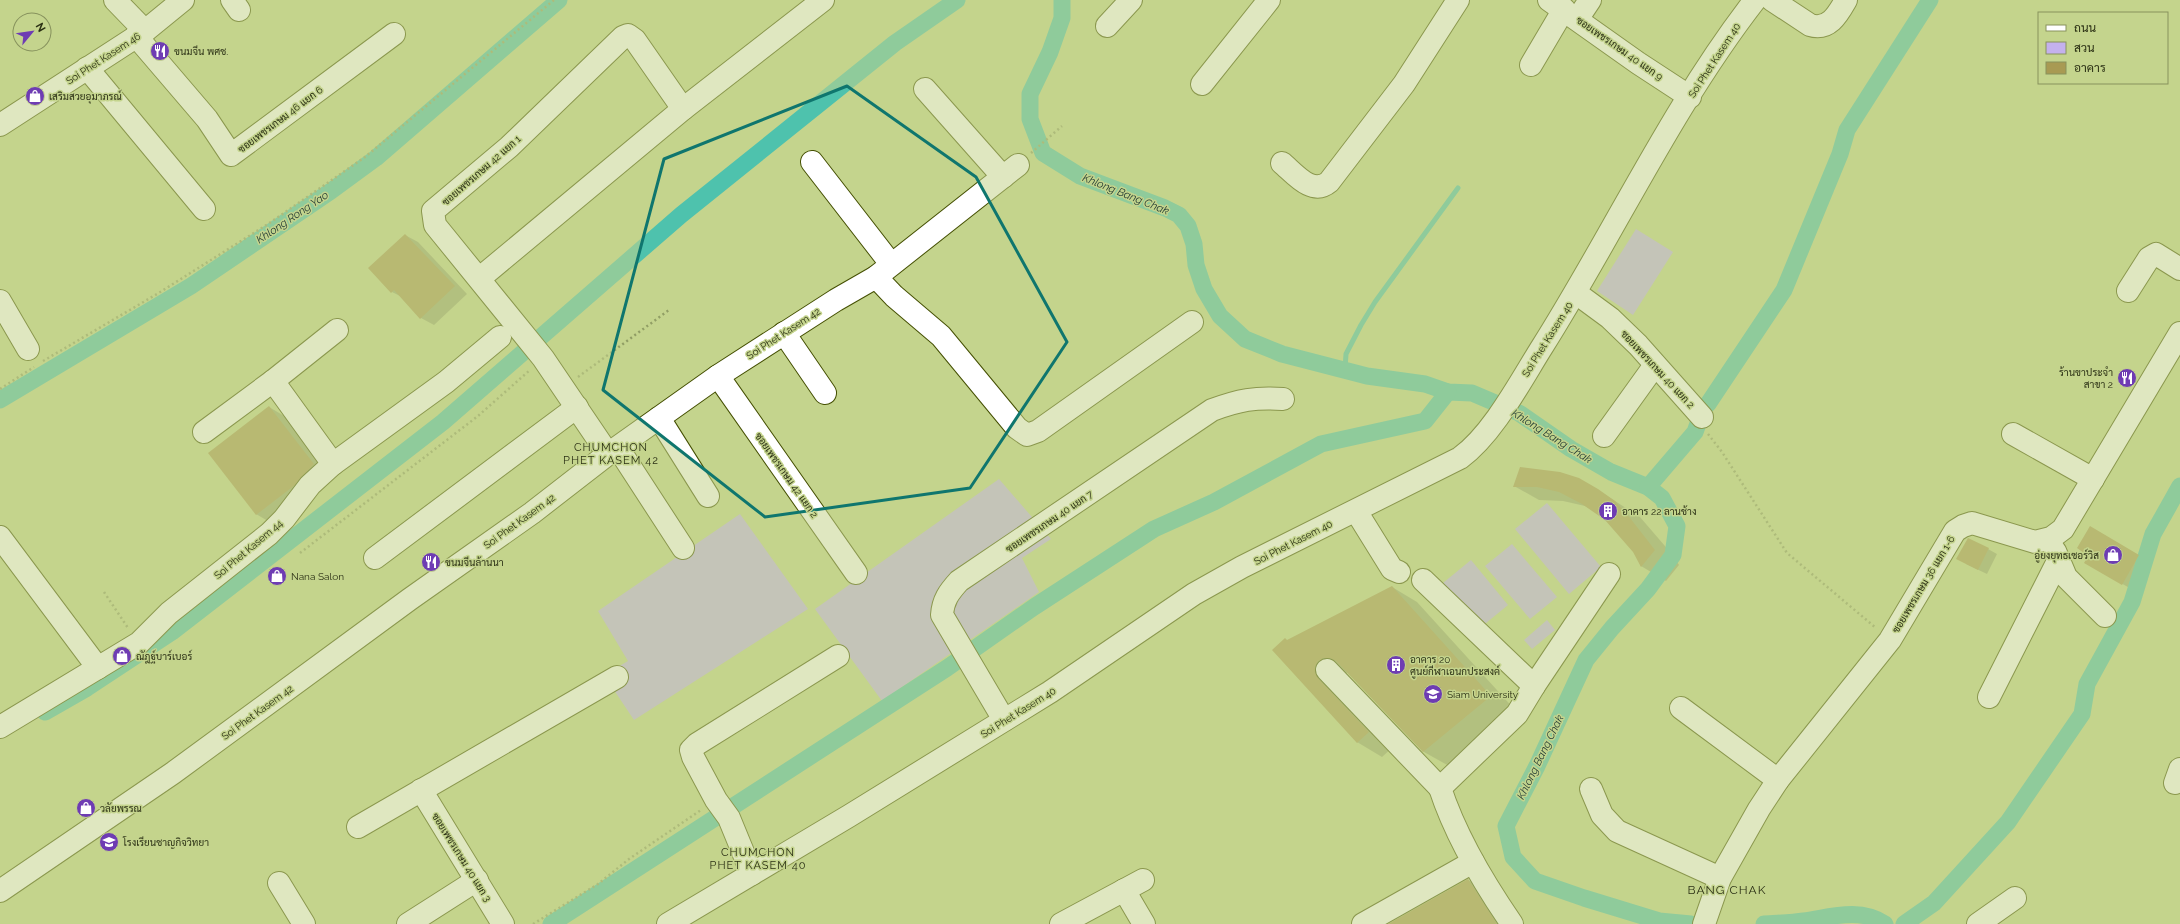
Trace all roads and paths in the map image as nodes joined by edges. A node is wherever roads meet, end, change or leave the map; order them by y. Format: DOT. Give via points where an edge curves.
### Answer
graph roads {
  1 [pos="115,0"];
  2 [pos="183,0"];
  3 [pos="554,0"];
  4 [pos="823,0"];
  5 [pos="1132,0"];
  6 [pos="1268,0"];
  7 [pos="1458,0"];
  8 [pos="1590,0"];
  9 [pos="1755,0"];
  10 [pos="1772,0"];
  11 [pos="1846,0"];
  12 [pos="1564,9"];
  13 [pos="1107,26"];
  14 [pos="141,34"];
  15 [pos="394,34"];
  16 [pos="1530,65"];
  17 [pos="87,68"];
  18 [pos="1202,84"];
  19 [pos="925,90"];
  20 [pos="1690,97"];
  21 [pos="683,109"];
  22 [pos="0,125"];
  23 [pos="1062,126"];
  24 [pos="812,162"];
  25 [pos="1282,163"];
  26 [pos="1010,171"];
  27 [pos="204,209"];
  28 [pos="2180,269"];
  29 [pos="884,270"];
  30 [pos="480,278"];
  31 [pos="2128,291"];
  32 [pos="1576,292"];
  33 [pos="0,302"];
  34 [pos="669,310"];
  35 [pos="1192,322"];
  36 [pos="337,330"];
  37 [pos="784,332"];
  38 [pos="2180,333"];
  39 [pos="500,337"];
  40 [pos="536,349"];
  41 [pos="36,359"];
  42 [pos="1655,365"];
  43 [pos="718,376"];
  44 [pos="273,381"];
  45 [pos="564,387"];
  46 [pos="0,389"];
  47 [pos="825,393"];
  48 [pos="1283,399"];
  49 [pos="577,408"];
  50 [pos="1702,417"];
  51 [pos="659,418"];
  52 [pos="204,432"];
  53 [pos="2013,434"];
  54 [pos="1604,436"];
  55 [pos="613,451"];
  56 [pos="333,464"];
  57 [pos="2093,479"];
  58 [pos="708,496"];
  59 [pos="1356,511"];
  60 [pos="0,537"];
  61 [pos="2051,538"];
  62 [pos="683,548"];
  63 [pos="300,553"];
  64 [pos="375,558"];
  65 [pos="2058,561"];
  66 [pos="1399,572"];
  67 [pos="856,573"];
  68 [pos="1609,574"];
  69 [pos="1423,580"];
  70 [pos="104,592"];
  71 [pos="2105,616"];
  72 [pos="1890,640"];
  73 [pos="139,643"];
  74 [pos="838,656"];
  75 [pos="98,668"];
  76 [pos="1327,670"];
  77 [pos="617,677"];
  78 [pos="1534,686"];
  79 [pos="1989,697"];
  80 [pos="1681,708"];
  81 [pos="1004,720"];
  82 [pos="0,727"];
  83 [pos="1778,780"];
  84 [pos="1440,788"];
  85 [pos="1591,789"];
  86 [pos="421,790"];
  87 [pos="722,808"];
  88 [pos="358,827"];
  89 [pos="1473,862"];
  90 [pos="752,874"];
  91 [pos="1720,878"];
  92 [pos="478,880"];
  93 [pos="279,883"];
  94 [pos="0,891"];
  95 [pos="2014,898"];
  96 [pos="1083,919"];
  97 [pos="304,924"];
  98 [pos="408,924"];
  99 [pos="503,924"];
  100 [pos="533,924"];
  101 [pos="668,924"];
  102 [pos="1061,924"];
  103 [pos="1144,924"];
  104 [pos="1363,924"];
  105 [pos="1512,924"];
  106 [pos="1704,924"];
  107 [pos="1978,924"];
  1 -- 14 [label="street"];
  2 -- 14 [label="street, Soi Phet Kasem 46"];
  3 -- 41 [label="path" via="365,158 268,224 157,294"];
  4 -- 21 [label="street"];
  5 -- 13 [label="street"];
  6 -- 18 [label="street"];
  7 -- 25 [label="street" via="1404,84 1329,182 1320,188 1313,188"];
  8 -- 12 [label="street"];
  9 -- 20 [label="street, Soi Phet Kasem 40"];
  10 -- 11 [label="street" via="1817,28 1835,18"];
  12 -- 16 [label="street"];
  12 -- 20 [label="street, ซอยเพชรเกษม 40 แยก 9"];
  14 -- 15 [label="street, ซอยเพชรเกษม 46 แยก 6" via="207,119 231,155"];
  14 -- 17 [label="street, Soi Phet Kasem 46"];
  17 -- 22 [label="street, Soi Phet Kasem 46"];
  17 -- 27 [label="street"];
  19 -- 26 [label="street"];
  20 -- 32 [label="street, Soi Phet Kasem 40"];
  21 -- 30 [label="street"];
  21 -- 30 [label="street, ซอยเพชรเกษม 42 แยก 1" via="635,40 628,35 623,37 509,146 433,211 435,225"];
  23 -- 26 [label="path"];
  24 -- 29 [label="street"];
  26 -- 29 [label="street, Soi Phet Kasem 42"];
  28 -- 31 [label="street" via="2156,254 2149,258"];
  29 -- 35 [label="street" via="894,296 941,336 1017,428 1027,435 1038,431"];
  29 -- 37 [label="street, Soi Phet Kasem 42"];
  30 -- 40 [label="street, ซอยเพชรเกษม 42 แยก 1"];
  32 -- 42 [label="street, ซอยเพชรเกษม 40 แยก 2" via="1610,318"];
  32 -- 59 [label="street, Soi Phet Kasem 40" via="1514,392 1473,449"];
  33 -- 41 [label="street"];
  34 -- 45 [label="path"];
  36 -- 44 [label="street"];
  37 -- 43 [label="street, Soi Phet Kasem 42"];
  37 -- 47 [label="street"];
  38 -- 57 [label="street"];
  39 -- 56 [label="street, Soi Phet Kasem 44" via="446,382"];
  40 -- 45 [label="street, ซอยเพชรเกษม 42 แยก 1"];
  40 -- 63 [label="path" via="478,416"];
  41 -- 46 [label="path"];
  42 -- 50 [label="street, ซอยเพชรเกษม 40 แยก 2"];
  42 -- 54 [label="street"];
  43 -- 51 [label="street, Soi Phet Kasem 42"];
  43 -- 67 [label="street, ซอยเพชรเกษม 42 แยก 2"];
  44 -- 52 [label="street"];
  44 -- 56 [label="street"];
  45 -- 49 [label="street, ซอยเพชรเกษม 42 แยก 1"];
  48 -- 81 [label="street, ซอยเพชรเกษม 40 แยก 7" via="1239,400 1212,410 959,581 947,594 942,615"];
  49 -- 55 [label="street, ซอยเพชรเกษม 42 แยก 1"];
  49 -- 64 [label="street"];
  50 -- 72 [label="path" via="1708,434 1787,553"];
  51 -- 55 [label="street, Soi Phet Kasem 42"];
  51 -- 58 [label="street"];
  53 -- 57 [label="street"];
  55 -- 62 [label="street, ซอยเพชรเกษม 42 แยก 1"];
  55 -- 94 [label="street, Soi Phet Kasem 42" via="532,513 173,774"];
  56 -- 73 [label="street, Soi Phet Kasem 44" via="310,485 269,534 169,613"];
  57 -- 61 [label="street" via="2063,530"];
  59 -- 66 [label="street" via="1392,569"];
  59 -- 81 [label="street, Soi Phet Kasem 40" via="1242,567 1194,594 1050,692"];
  60 -- 75 [label="street"];
  61 -- 65 [label="street"];
  61 -- 72 [label="street, ซอยเพชรเกษม 36 แยก 1-6" via="2035,542 1972,523 1955,531"];
  65 -- 71 [label="street" via="2066,577"];
  65 -- 79 [label="street"];
  68 -- 78 [label="street"];
  69 -- 78 [label="street"];
  70 -- 73 [label="path"];
  72 -- 83 [label="street, ซอยเพชรเกษม 36 แยก 1-6"];
  73 -- 75 [label="street, Soi Phet Kasem 44"];
  74 -- 87 [label="street" via="691,750"];
  75 -- 82 [label="street, Soi Phet Kasem 44"];
  76 -- 84 [label="street"];
  77 -- 86 [label="street"];
  78 -- 84 [label="street" via="1518,714"];
  80 -- 83 [label="street"];
  81 -- 90 [label="street, Soi Phet Kasem 40"];
  83 -- 91 [label="street, ซอยเพชรเกษม 36 แยก 1-6"];
  84 -- 89 [label="street" via="1450,818"];
  85 -- 91 [label="street" via="1602,814 1617,831"];
  86 -- 88 [label="street"];
  86 -- 92 [label="street, ซอยเพชรเกษม 40 แยก 3"];
  87 -- 90 [label="street"];
  87 -- 100 [label="path" via="629,859 598,884"];
  89 -- 104 [label="street"];
  89 -- 105 [label="street"];
  90 -- 101 [label="street, Soi Phet Kasem 40"];
  91 -- 106 [label="street, ซอยเพชรเกษม 36 แยก 1-6"];
  92 -- 98 [label="street"];
  92 -- 99 [label="street, ซอยเพชรเกษม 40 แยก 3"];
  93 -- 97 [label="street"];
  95 -- 107 [label="street"];
  96 -- 102 [label="street"];
  96 -- 103 [label="street" via="1134,885"];
}
